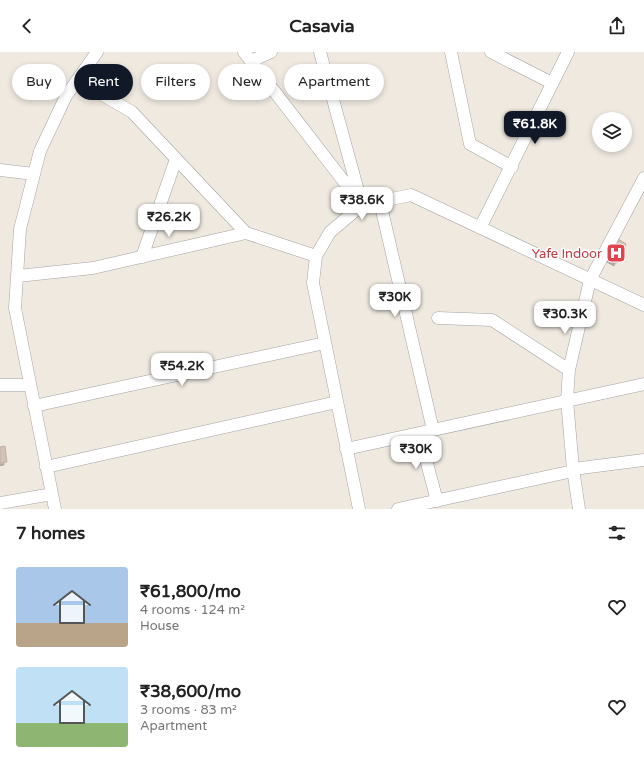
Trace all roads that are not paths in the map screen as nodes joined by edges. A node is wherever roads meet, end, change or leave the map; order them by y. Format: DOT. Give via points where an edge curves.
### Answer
graph roads {
  1 [pos="97,52"];
  2 [pos="271,52"];
  3 [pos="320,52"];
  4 [pos="451,52"];
  5 [pos="492,52"];
  6 [pos="568,52"];
  7 [pos="247,57"];
  8 [pos="88,64"];
  9 [pos="552,83"];
  10 [pos="74,84"];
  11 [pos="111,100"];
  12 [pos="176,159"];
  13 [pos="512,166"];
  14 [pos="0,170"];
  15 [pos="34,174"];
  16 [pos="644,178"];
  17 [pos="380,202"];
  18 [pos="362,205"];
  19 [pos="480,228"];
  20 [pos="246,233"];
  21 [pos="142,256"];
  22 [pos="316,256"];
  23 [pos="18,276"];
  24 [pos="590,280"];
  25 [pos="644,304"];
  26 [pos="438,318"];
  27 [pos="325,343"];
  28 [pos="569,370"];
  29 [pos="30,384"];
  30 [pos="644,384"];
  31 [pos="0,385"];
  32 [pos="567,400"];
  33 [pos="337,402"];
  34 [pos="34,406"];
  35 [pos="433,430"];
  36 [pos="419,433"];
  37 [pos="346,449"];
  38 [pos="644,460"];
  39 [pos="46,467"];
  40 [pos="573,470"];
  41 [pos="52,494"];
  42 [pos="445,503"];
  43 [pos="0,504"];
  44 [pos="55,509"];
  45 [pos="359,509"];
  46 [pos="399,509"];
  47 [pos="579,509"];
  1 -- 8 [label="street"];
  2 -- 7 [label="street"];
  3 -- 18 [label="street"];
  4 -- 13 [label="street" via="470,144"];
  5 -- 9 [label="street"];
  6 -- 9 [label="street"];
  7 -- 18 [label="street"];
  9 -- 13 [label="street"];
  10 -- 15 [label="street" via="40,152"];
  11 -- 12 [label="street" via="132,112"];
  12 -- 20 [label="street"];
  12 -- 21 [label="street"];
  13 -- 19 [label="street"];
  14 -- 15 [label="street"];
  15 -- 23 [label="street" via="20,229"];
  16 -- 24 [label="street"];
  17 -- 18 [label="street"];
  17 -- 19 [label="street" via="411,195"];
  17 -- 35 [label="street"];
  18 -- 22 [label="street" via="330,232"];
  19 -- 24 [label="street"];
  20 -- 21 [label="street"];
  20 -- 22 [label="street"];
  21 -- 23 [label="street" via="92,268"];
  22 -- 27 [label="street" via="313,283"];
  23 -- 29 [label="street" via="16,308"];
  24 -- 25 [label="street"];
  24 -- 28 [label="street"];
  26 -- 28 [label="street" via="492,320"];
  27 -- 33 [label="street"];
  27 -- 34 [label="street"];
  28 -- 32 [label="street"];
  29 -- 31 [label="street"];
  29 -- 34 [label="street"];
  30 -- 32 [label="street"];
  32 -- 35 [label="street"];
  32 -- 40 [label="street"];
  33 -- 37 [label="street"];
  33 -- 39 [label="street"];
  34 -- 39 [label="street"];
  35 -- 36 [label="street"];
  36 -- 37 [label="street"];
  36 -- 42 [label="street"];
  37 -- 45 [label="street"];
  38 -- 40 [label="street"];
  39 -- 41 [label="street"];
  40 -- 42 [label="street"];
  40 -- 47 [label="street"];
  41 -- 43 [label="street"];
  41 -- 44 [label="street"];
  42 -- 46 [label="street"];
}
